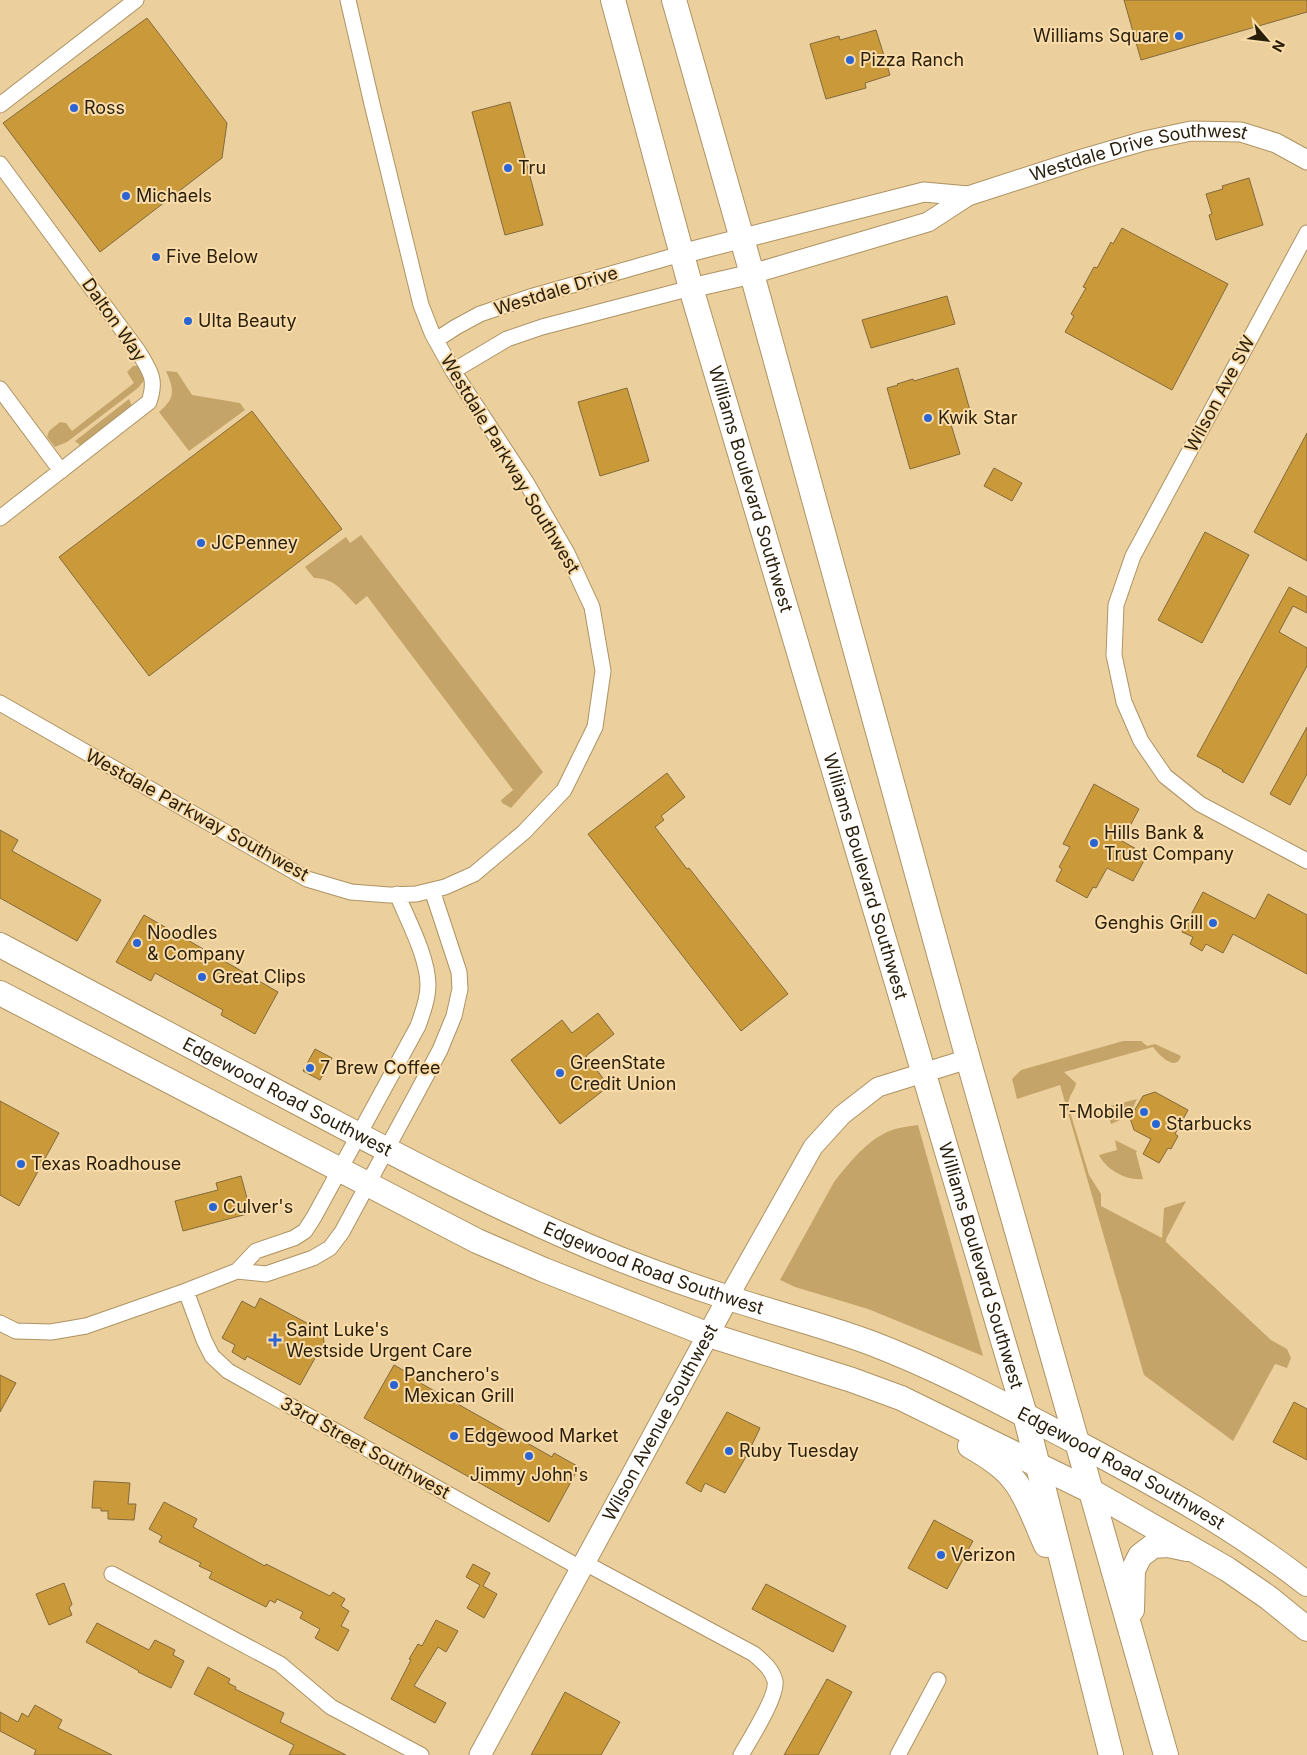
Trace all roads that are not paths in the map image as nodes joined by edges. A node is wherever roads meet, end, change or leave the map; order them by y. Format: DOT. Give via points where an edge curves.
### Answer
graph roads {
  1 [pos="136,0"];
  2 [pos="348,0"];
  3 [pos="613,0"];
  4 [pos="674,0"];
  5 [pos="0,105"];
  6 [pos="1307,160"];
  7 [pos="0,164"];
  8 [pos="968,196"];
  9 [pos="1307,233"];
  10 [pos="740,238"];
  11 [pos="681,254"];
  12 [pos="752,274"];
  13 [pos="691,288"];
  14 [pos="436,340"];
  15 [pos="453,371"];
  16 [pos="0,389"];
  17 [pos="61,472"];
  18 [pos="0,518"];
  19 [pos="0,703"];
  20 [pos="1307,861"];
  21 [pos="432,890"];
  22 [pos="397,894"];
  23 [pos="0,945"];
  24 [pos="0,993"];
  25 [pos="968,1059"];
  26 [pos="923,1072"];
  27 [pos="358,1135"];
  28 [pos="386,1150"];
  29 [pos="340,1169"];
  30 [pos="367,1184"];
  31 [pos="237,1271"];
  32 [pos="186,1291"];
  33 [pos="728,1298"];
  34 [pos="0,1323"];
  35 [pos="709,1335"];
  36 [pos="901,1398"];
  37 [pos="1025,1415"];
  38 [pos="1076,1443"];
  39 [pos="1038,1466"];
  40 [pos="1091,1492"];
  41 [pos="1196,1551"];
  42 [pos="584,1566"];
  43 [pos="112,1574"];
  44 [pos="1307,1584"];
  45 [pos="1071,1600"];
  46 [pos="1307,1630"];
  47 [pos="1132,1637"];
  48 [pos="938,1680"];
  49 [pos="421,1755"];
  50 [pos="480,1755"];
  51 [pos="740,1755"];
  52 [pos="898,1755"];
  53 [pos="1111,1755"];
  54 [pos="1166,1755"];
  1 -- 5 [label="street"];
  2 -- 14 [label="street, Westdale Parkway Southwest" via="421,305"];
  3 -- 11 [label="main road, Williams Boulevard Southwest"];
  4 -- 10 [label="main road"];
  6 -- 8 [label="street, Westdale Drive Southwest" via="1276,143 1240,132 1191,131 1091,156"];
  7 -- 17 [label="street, Dalton Way" via="138,351 154,388 149,402"];
  8 -- 10 [label="street, Westdale Drive Southwest" via="924,192"];
  8 -- 12 [label="street, Westdale Drive Southwest" via="928,222"];
  9 -- 20 [label="street, Wilson Ave SW" via="1133,556 1116,605 1114,655 1124,702 1141,741 1165,776 1200,804"];
  10 -- 11 [label="street, Westdale Drive Southwest"];
  10 -- 12 [label="main road"];
  11 -- 13 [label="main road, Williams Boulevard Southwest"];
  11 -- 14 [label="street, Westdale Drive" via="480,314"];
  12 -- 13 [label="street, Westdale Drive Southwest"];
  12 -- 25 [label="main road"];
  13 -- 15 [label="street, Westdale Drive" via="542,326 506,339"];
  13 -- 26 [label="main road, Williams Boulevard Southwest"];
  14 -- 15 [label="street, Westdale Parkway Southwest"];
  15 -- 21 [label="street, Westdale Parkway Southwest" via="526,482 573,562 592,607 603,671 595,727 564,790 524,832 474,874"];
  16 -- 17 [label="street"];
  17 -- 18 [label="street, Dalton Way"];
  19 -- 22 [label="street, Westdale Parkway Southwest" via="307,879 351,892"];
  21 -- 22 [label="street, Westdale Parkway Southwest"];
  21 -- 28 [label="street" via="455,957 460,989 454,1016 440,1050"];
  22 -- 27 [label="street" via="425,964 426,1002 418,1026"];
  23 -- 27 [label="main road, Edgewood Road Southwest"];
  24 -- 29 [label="main road, Edgewood Road Southwest"];
  25 -- 26 [label="street, Wilson Avenue Southwest"];
  25 -- 38 [label="main road"];
  26 -- 33 [label="street, Wilson Avenue Southwest" via="878,1087 842,1115 813,1147"];
  26 -- 37 [label="main road, Williams Boulevard Southwest"];
  27 -- 28 [label="main road, Edgewood Road Southwest"];
  27 -- 29 [label="street"];
  28 -- 30 [label="street"];
  28 -- 33 [label="main road, Edgewood Road Southwest" via="561,1235"];
  29 -- 30 [label="main road, Edgewood Road Southwest"];
  29 -- 31 [label="street" via="305,1231 256,1251"];
  30 -- 31 [label="street" via="330,1248 266,1274"];
  30 -- 35 [label="main road, Edgewood Road Southwest" via="486,1245"];
  31 -- 32 [label="street"];
  32 -- 34 [label="street" via="86,1326 60,1331 16,1331"];
  32 -- 42 [label="street, 33rd Street Southwest" via="212,1356 228,1371"];
  33 -- 35 [label="main road, Wilson Avenue Southwest"];
  33 -- 37 [label="main road, Edgewood Road Southwest" via="868,1342 919,1362"];
  35 -- 36 [label="main road, Edgewood Road Southwest"];
  35 -- 42 [label="main road, Wilson Avenue Southwest"];
  36 -- 39 [label="main road, Edgewood Road Southwest"];
  36 -- 45 [label="main road" via="991,1458 1014,1479"];
  37 -- 38 [label="main road, Edgewood Road Southwest"];
  37 -- 39 [label="main road, Williams Boulevard Southwest"];
  38 -- 40 [label="main road"];
  38 -- 44 [label="main road, Edgewood Road Southwest" via="1233,1530"];
  39 -- 40 [label="main road, Edgewood Road Southwest"];
  39 -- 45 [label="main road, Williams Boulevard Southwest"];
  40 -- 41 [label="main road, Edgewood Road Southwest"];
  40 -- 47 [label="main road"];
  41 -- 46 [label="main road, Edgewood Road Southwest" via="1262,1593"];
  41 -- 47 [label="main road" via="1168,1545 1153,1546 1140,1556 1133,1570"];
  42 -- 50 [label="main road, Wilson Avenue Southwest"];
  42 -- 51 [label="street, 33rd Street Southwest" via="754,1654 767,1665 775,1683 771,1700"];
  43 -- 49 [label="street" via="280,1664 331,1707"];
  45 -- 53 [label="main road, Williams Boulevard Southwest"];
  47 -- 54 [label="main road"];
  48 -- 52 [label="street"];
}
